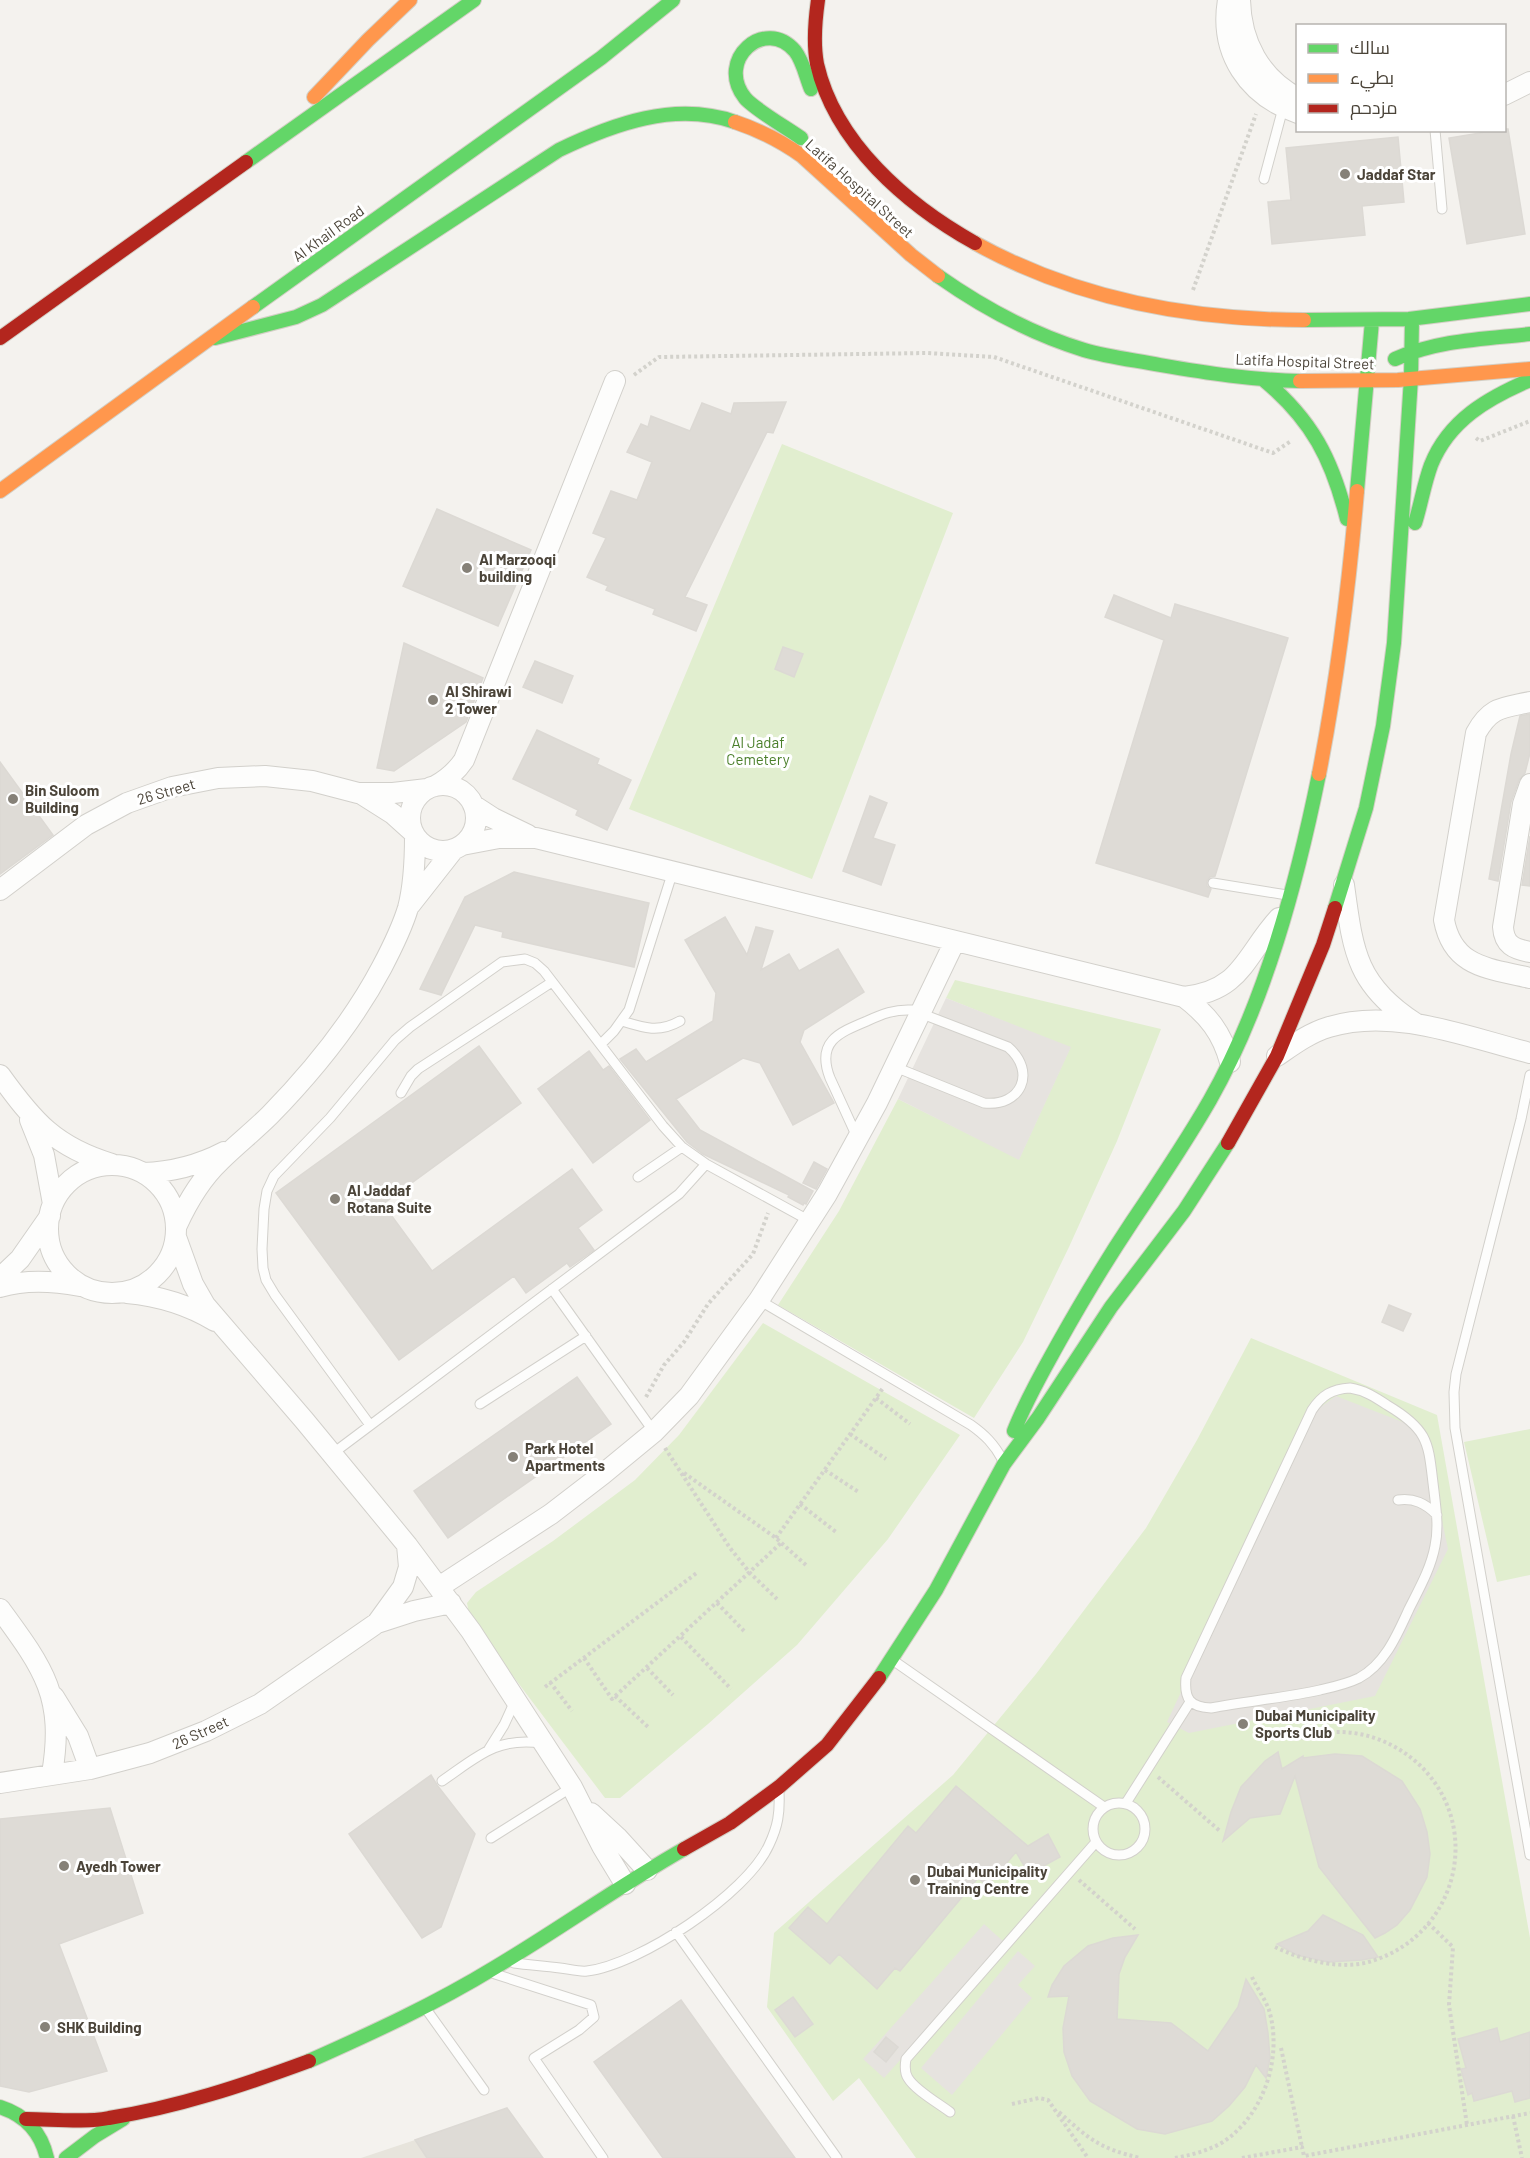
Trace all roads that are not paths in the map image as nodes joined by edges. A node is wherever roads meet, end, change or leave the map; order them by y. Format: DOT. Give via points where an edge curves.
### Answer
graph roads {
  1 [pos="410,0"];
  2 [pos="474,0"];
  3 [pos="673,0"];
  4 [pos="818,0"];
  5 [pos="1228,0"];
  6 [pos="1240,0"];
  7 [pos="1530,82"];
  8 [pos="1506,94"];
  9 [pos="1293,106"];
  10 [pos="1435,132"];
  11 [pos="280,139"];
  12 [pos="873,165"];
  13 [pos="1264,180"];
  14 [pos="851,199"];
  15 [pos="1442,209"];
  16 [pos="1530,304"];
  17 [pos="1412,319"];
  18 [pos="1372,321"];
  19 [pos="1530,334"];
  20 [pos="0,338"];
  21 [pos="205,341"];
  22 [pos="1411,351"];
  23 [pos="1530,369"];
  24 [pos="1411,378"];
  25 [pos="1264,380"];
  26 [pos="1530,380"];
  27 [pos="1365,381"];
  28 [pos="612,387"];
  29 [pos="0,490"];
  30 [pos="1352,545"];
  31 [pos="1400,560"];
  32 [pos="1530,702"];
  33 [pos="1507,706"];
  34 [pos="1530,716"];
  35 [pos="468,747"];
  36 [pos="1530,784"];
  37 [pos="431,788"];
  38 [pos="358,793"];
  39 [pos="470,801"];
  40 [pos="414,834"];
  41 [pos="536,838"];
  42 [pos="458,847"];
  43 [pos="673,872"];
  44 [pos="1343,879"];
  45 [pos="1213,883"];
  46 [pos="0,890"];
  47 [pos="1287,904"];
  48 [pos="407,910"];
  49 [pos="955,940"];
  50 [pos="1530,952"];
  51 [pos="1530,978"];
  52 [pos="552,982"];
  53 [pos="1184,997"];
  54 [pos="921,1013"];
  55 [pos="622,1021"];
  56 [pos="680,1021"];
  57 [pos="1418,1024"];
  58 [pos="601,1044"];
  59 [pos="1530,1053"];
  60 [pos="1276,1056"];
  61 [pos="1230,1062"];
  62 [pos="895,1067"];
  63 [pos="0,1075"];
  64 [pos="1530,1075"];
  65 [pos="400,1093"];
  66 [pos="25,1110"];
  67 [pos="1526,1120"];
  68 [pos="858,1140"];
  69 [pos="240,1143"];
  70 [pos="682,1147"];
  71 [pos="706,1164"];
  72 [pos="118,1166"];
  73 [pos="143,1173"];
  74 [pos="638,1177"];
  75 [pos="52,1210"];
  76 [pos="810,1221"];
  77 [pos="176,1231"];
  78 [pos="0,1278"];
  79 [pos="83,1286"];
  80 [pos="0,1287"];
  81 [pos="552,1289"];
  82 [pos="123,1293"];
  83 [pos="759,1300"];
  84 [pos="220,1324"];
  85 [pos="586,1336"];
  86 [pos="480,1404"];
  87 [pos="370,1425"];
  88 [pos="654,1432"];
  89 [pos="332,1454"];
  90 [pos="1004,1464"];
  91 [pos="1398,1500"];
  92 [pos="1437,1515"];
  93 [pos="407,1545"];
  94 [pos="439,1587"];
  95 [pos="451,1604"];
  96 [pos="0,1609"];
  97 [pos="377,1623"];
  98 [pos="892,1659"];
  99 [pos="51,1692"];
  100 [pos="516,1699"];
  101 [pos="1190,1702"];
  102 [pos="544,1743"];
  103 [pos="489,1749"];
  104 [pos="90,1768"];
  105 [pos="52,1774"];
  106 [pos="442,1781"];
  107 [pos="0,1783"];
  108 [pos="572,1786"];
  109 [pos="779,1786"];
  110 [pos="1126,1803"];
  111 [pos="584,1807"];
  112 [pos="1104,1807"];
  113 [pos="491,1838"];
  114 [pos="1096,1842"];
  115 [pos="1530,1855"];
  116 [pos="647,1870"];
  117 [pos="625,1884"];
  118 [pos="676,1932"];
  119 [pos="502,1962"];
  120 [pos="487,1971"];
  121 [pos="425,2007"];
  122 [pos="484,2090"];
  123 [pos="0,2107"];
  124 [pos="950,2112"];
  125 [pos="132,2114"];
  126 [pos="26,2120"];
  127 [pos="47,2158"];
  128 [pos="66,2158"];
  129 [pos="603,2158"];
  130 [pos="837,2158"];
  1 -- 11 [label="main road" via="338,71"];
  2 -- 11 [label="main road"];
  3 -- 21 [label="main road, Al Khail Road" via="601,58"];
  4 -- 12 [label="main road, Latifa Hospital Street" via="814,29 827,96"];
  5 -- 9 [label="street" via="1227,37 1246,79 1263,96"];
  6 -- 9 [label="street" via="1245,39 1255,60 1286,92"];
  7 -- 8 [label="street"];
  9 -- 13 [label="lane"];
  10 -- 15 [label="lane"];
  11 -- 20 [label="main road"];
  12 -- 14 [label="main road" via="844,140 822,113 792,48 775,39 765,39 755,41 739,54 733,72 739,92 825,160 839,175"];
  12 -- 18 [label="main road, Latifa Hospital Street" via="946,226 1001,257 1099,294 1184,312 1254,319"];
  14 -- 21 [label="main road, Latifa Hospital Street" via="786,145 748,125 678,113 641,117 559,150 322,305 283,321"];
  14 -- 25 [label="main road, Latifa Hospital Street" via="932,272 977,303 1025,328 1076,348 1138,362"];
  16 -- 17 [label="main road, Latifa Hospital Street"];
  17 -- 18 [label="main road, Latifa Hospital Street"];
  17 -- 22 [label="main road"];
  18 -- 27 [label="main road"];
  19 -- 22 [label="main road"];
  21 -- 29 [label="main road, Al Khail Road"];
  22 -- 24 [label="main road"];
  22 -- 27 [label="main road"];
  23 -- 24 [label="main road, Latifa Hospital Street"];
  24 -- 27 [label="main road, Latifa Hospital Street"];
  24 -- 31 [label="main road"];
  25 -- 27 [label="main road, Latifa Hospital Street"];
  25 -- 30 [label="main road" via="1283,394 1312,428 1327,456"];
  26 -- 31 [label="main road" via="1468,412 1447,435 1432,462 1418,516"];
  27 -- 30 [label="main road"];
  28 -- 35 [label="street"];
  30 -- 47 [label="main road" via="1326,731"];
  31 -- 44 [label="main road" via="1383,726 1366,808"];
  32 -- 33 [label="street"];
  33 -- 34 [label="street"];
  33 -- 51 [label="street" via="1490,714 1476,733 1444,920 1447,935 1466,959"];
  35 -- 37 [label="street" via="457,771"];
  35 -- 39 [label="street"];
  36 -- 50 [label="street" via="1503,927 1503,934 1513,948"];
  37 -- 38 [label="street, 26 Street" via="393,794"];
  37 -- 39 [label="street" via="453,788"];
  37 -- 40 [label="street" via="413,804 410,813"];
  38 -- 40 [label="street, 26 Street" via="382,806"];
  38 -- 46 [label="street, 26 Street" via="312,781 265,776 218,778 172,787 127,803 86,825"];
  39 -- 41 [label="street" via="493,818"];
  39 -- 42 [label="street" via="475,813 473,831"];
  40 -- 42 [label="street" via="428,848 446,851"];
  40 -- 48 [label="street" via="414,873"];
  41 -- 42 [label="street" via="499,838"];
  41 -- 43 [label="street"];
  42 -- 48 [label="street"];
  43 -- 49 [label="street"];
  43 -- 55 [label="lane" via="633,999"];
  44 -- 57 [label="street" via="1362,968 1375,991"];
  44 -- 60 [label="main road" via="1323,945"];
  45 -- 47 [label="lane"];
  47 -- 53 [label="street" via="1237,975 1213,991"];
  47 -- 61 [label="main road" via="1268,967"];
  48 -- 69 [label="street" via="393,947 350,1021 297,1087"];
  49 -- 53 [label="street"];
  49 -- 54 [label="street"];
  52 -- 58 [label="lane"];
  52 -- 65 [label="lane" via="418,1069"];
  52 -- 87 [label="lane" via="535,963 511,959 410,1027 285,1163 267,1191 262,1249 266,1280"];
  53 -- 61 [label="street" via="1219,1032"];
  54 -- 62 [label="street"];
  54 -- 62 [label="lane" via="1008,1047 1022,1064 1021,1086 1006,1101 984,1103"];
  54 -- 68 [label="lane" via="891,1011 841,1031 828,1048 826,1068"];
  55 -- 56 [label="lane" via="659,1030"];
  55 -- 58 [label="lane"];
  57 -- 59 [label="street"];
  57 -- 60 [label="street" via="1368,1021 1338,1025 1301,1039"];
  58 -- 70 [label="lane"];
  60 -- 90 [label="main road" via="1218,1160"];
  61 -- 90 [label="main road" via="1198,1123 1112,1254 1030,1395"];
  62 -- 68 [label="street"];
  63 -- 66 [label="street"];
  64 -- 67 [label="lane"];
  66 -- 72 [label="street" via="66,1146"];
  66 -- 75 [label="street" via="44,1155"];
  67 -- 115 [label="lane" via="1456,1374 1453,1410"];
  68 -- 76 [label="street"];
  69 -- 73 [label="street" via="203,1162"];
  69 -- 77 [label="street" via="203,1181"];
  70 -- 71 [label="lane"];
  70 -- 74 [label="lane"];
  71 -- 76 [label="lane"];
  71 -- 81 [label="lane" via="671,1200"];
  72 -- 73 [label="street"];
  72 -- 75 [label="street" via="80,1174 69,1182"];
  73 -- 77 [label="street" via="163,1189 172,1206"];
  75 -- 78 [label="street" via="20,1259"];
  75 -- 79 [label="street" via="48,1230 54,1257"];
  76 -- 83 [label="street"];
  77 -- 82 [label="street" via="173,1249 160,1272"];
  77 -- 84 [label="street" via="193,1284"];
  79 -- 80 [label="street" via="32,1281"];
  79 -- 82 [label="street"];
  81 -- 85 [label="lane"];
  81 -- 87 [label="lane"];
  82 -- 84 [label="street" via="174,1301"];
  83 -- 88 [label="street" via="688,1396"];
  83 -- 90 [label="lane" via="971,1425 985,1435"];
  84 -- 89 [label="street"];
  85 -- 86 [label="lane"];
  85 -- 88 [label="lane"];
  87 -- 89 [label="lane"];
  88 -- 94 [label="street" via="551,1514"];
  89 -- 93 [label="street"];
  90 -- 98 [label="main road" via="936,1590"];
  91 -- 92 [label="lane" via="1419,1501"];
  92 -- 101 [label="lane" via="1431,1563 1400,1630 1376,1665 1359,1678 1304,1693 1211,1708"];
  92 -- 101 [label="lane" via="1429,1449 1414,1422 1362,1390 1338,1389 1327,1393 1312,1410 1185,1678"];
  93 -- 94 [label="street"];
  93 -- 97 [label="street, 26 Street" via="409,1566 403,1587"];
  94 -- 95 [label="street"];
  95 -- 97 [label="street, 26 Street"];
  95 -- 100 [label="street"];
  96 -- 99 [label="street"];
  97 -- 104 [label="street, 26 Street" via="260,1704 206,1731"];
  98 -- 109 [label="main road" via="827,1745"];
  98 -- 112 [label="lane"];
  99 -- 104 [label="street" via="74,1728"];
  99 -- 105 [label="street" via="56,1733"];
  100 -- 102 [label="street"];
  100 -- 103 [label="lane"];
  101 -- 110 [label="lane"];
  102 -- 103 [label="lane" via="516,1742"];
  102 -- 108 [label="street"];
  103 -- 106 [label="lane"];
  104 -- 105 [label="street, 26 Street"];
  105 -- 107 [label="street, 26 Street"];
  108 -- 111 [label="street"];
  108 -- 113 [label="lane"];
  109 -- 116 [label="main road" via="730,1823"];
  109 -- 118 [label="lane" via="780,1815 756,1866 705,1913"];
  110 -- 112 [label="lane"];
  110 -- 114 [label="lane" via="1144,1820 1145,1833 1140,1845 1130,1854 1117,1856"];
  111 -- 116 [label="street"];
  111 -- 117 [label="street"];
  112 -- 114 [label="lane" via="1092,1829"];
  114 -- 124 [label="lane" via="906,2059 907,2077"];
  116 -- 117 [label="main road"];
  117 -- 119 [label="main road"];
  118 -- 119 [label="lane" via="621,1963 586,1971"];
  118 -- 130 [label="lane"];
  119 -- 120 [label="main road"];
  120 -- 121 [label="main road"];
  120 -- 129 [label="lane" via="591,2005 594,2017 579,2031 534,2058"];
  121 -- 122 [label="lane"];
  121 -- 125 [label="main road" via="310,2061 192,2100"];
  123 -- 126 [label="main road"];
  125 -- 126 [label="main road" via="99,2120"];
  125 -- 128 [label="main road"];
  126 -- 127 [label="main road" via="41,2140"];
}
